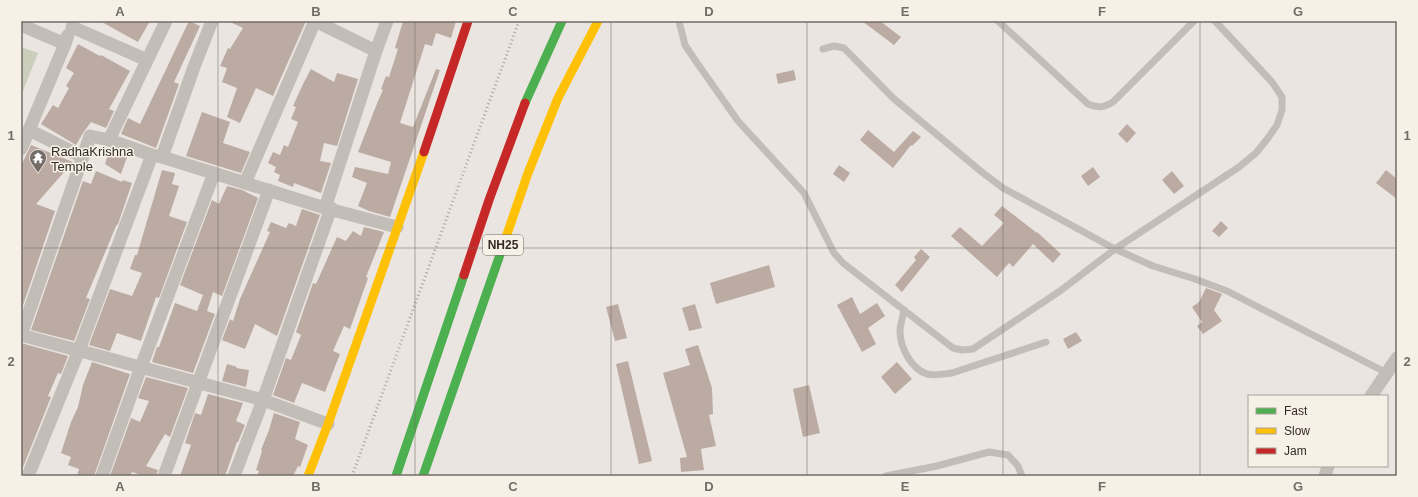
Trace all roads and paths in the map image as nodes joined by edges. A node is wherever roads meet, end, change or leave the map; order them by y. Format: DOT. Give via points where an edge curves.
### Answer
graph roads {
  1 [pos="166,21"];
  2 [pos="212,21"];
  3 [pos="315,21"];
  4 [pos="387,21"];
  5 [pos="468,21"];
  6 [pos="562,21"];
  7 [pos="571,21"];
  8 [pos="589,21"];
  9 [pos="598,21"];
  10 [pos="679,21"];
  11 [pos="998,21"];
  12 [pos="1194,21"];
  13 [pos="1215,21"];
  14 [pos="73,24"];
  15 [pos="21,25"];
  16 [pos="65,44"];
  17 [pos="823,49"];
  18 [pos="376,51"];
  19 [pos="147,60"];
  20 [pos="29,130"];
  21 [pos="109,140"];
  22 [pos="21,149"];
  23 [pos="434,150"];
  24 [pos="157,156"];
  25 [pos="83,157"];
  26 [pos="512,164"];
  27 [pos="214,173"];
  28 [pos="245,183"];
  29 [pos="269,190"];
  30 [pos="328,208"];
  31 [pos="492,220"];
  32 [pos="397,228"];
  33 [pos="1115,249"];
  34 [pos="904,310"];
  35 [pos="21,335"];
  36 [pos="1046,342"];
  37 [pos="79,350"];
  38 [pos="1397,358"];
  39 [pos="141,367"];
  40 [pos="1387,373"];
  41 [pos="197,383"];
  42 [pos="1372,395"];
  43 [pos="263,400"];
  44 [pos="331,426"];
  45 [pos="28,476"];
  46 [pos="102,476"];
  47 [pos="164,476"];
  48 [pos="234,476"];
  49 [pos="308,476"];
  50 [pos="396,476"];
  51 [pos="403,476"];
  52 [pos="418,476"];
  53 [pos="423,476"];
  54 [pos="886,476"];
  55 [pos="1022,476"];
  1 -- 19 [label="street"];
  2 -- 24 [label="street"];
  3 -- 18 [label="street"];
  3 -- 28 [label="street"];
  4 -- 18 [label="street"];
  5 -- 32 [label="street"];
  6 -- 50 [label="street, NH25" via="528,94 494,186"];
  7 -- 26 [label="street" via="546,72"];
  8 -- 52 [label="street" via="542,124"];
  9 -- 53 [label="street, NH25" via="558,98 528,173"];
  10 -- 34 [label="lane" via="685,45 738,121 804,193 834,253 843,263"];
  11 -- 12 [label="lane" via="1088,104 1096,108 1105,107 1113,102"];
  13 -- 33 [label="lane" via="1272,82 1282,97 1282,110 1277,125 1256,153 1239,167"];
  14 -- 16 [label="street"];
  14 -- 19 [label="street"];
  15 -- 16 [label="street"];
  16 -- 20 [label="street"];
  17 -- 33 [label="lane" via="834,46 844,48 893,98 1003,188"];
  18 -- 30 [label="street"];
  19 -- 21 [label="street"];
  20 -- 22 [label="street"];
  20 -- 25 [label="street"];
  21 -- 24 [label="street"];
  21 -- 25 [label="street" via="90,136"];
  23 -- 44 [label="street" via="377,312"];
  24 -- 27 [label="street"];
  24 -- 37 [label="street"];
  25 -- 35 [label="street"];
  27 -- 28 [label="street"];
  27 -- 39 [label="street"];
  28 -- 29 [label="street"];
  29 -- 30 [label="street"];
  29 -- 41 [label="street"];
  30 -- 32 [label="street"];
  30 -- 43 [label="street"];
  31 -- 51 [label="street" via="446,346"];
  32 -- 44 [label="street"];
  33 -- 34 [label="lane" via="1060,291 973,349 953,348"];
  33 -- 40 [label="lane" via="1153,266 1227,292"];
  34 -- 36 [label="lane" via="900,330 901,342 914,365 926,374 952,374"];
  35 -- 37 [label="street"];
  37 -- 39 [label="street"];
  37 -- 45 [label="street"];
  38 -- 40 [label="street"];
  39 -- 41 [label="street"];
  39 -- 46 [label="street"];
  40 -- 42 [label="street"];
  41 -- 43 [label="street"];
  41 -- 47 [label="street"];
  43 -- 44 [label="street"];
  43 -- 48 [label="street"];
  44 -- 49 [label="street"];
  54 -- 55 [label="lane" via="989,452 1008,455 1018,466"];
}
